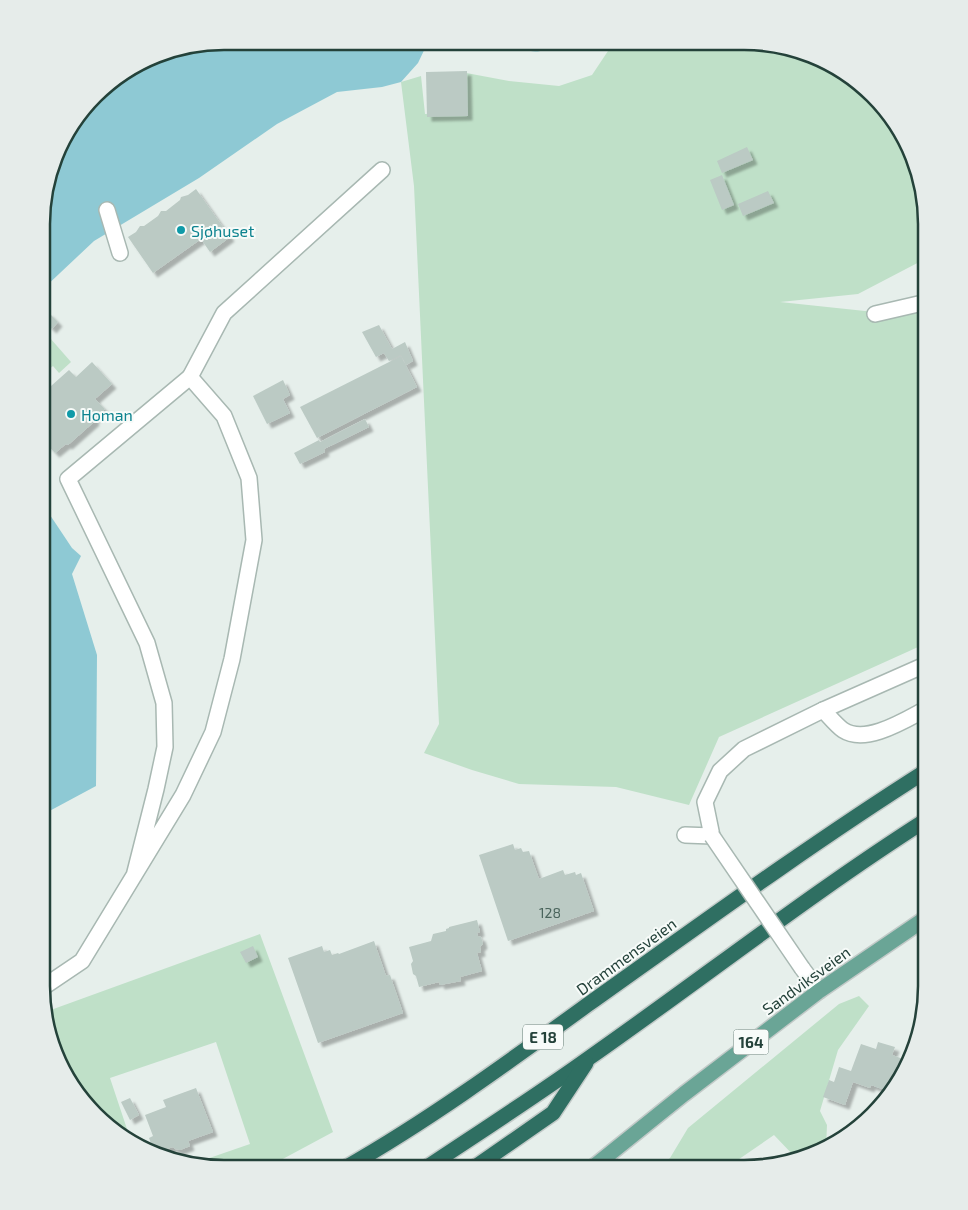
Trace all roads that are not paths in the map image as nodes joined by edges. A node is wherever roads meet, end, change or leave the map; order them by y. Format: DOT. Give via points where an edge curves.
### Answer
graph roads {
  1 [pos="382,170"];
  2 [pos="107,210"];
  3 [pos="120,253"];
  4 [pos="918,304"];
  5 [pos="875,314"];
  6 [pos="190,377"];
  7 [pos="918,670"];
  8 [pos="823,710"];
  9 [pos="918,713"];
  10 [pos="918,776"];
  11 [pos="918,825"];
  12 [pos="685,835"];
  13 [pos="712,836"];
  14 [pos="134,876"];
  15 [pos="918,923"];
  16 [pos="50,983"];
  17 [pos="818,990"];
  18 [pos="590,1058"];
  19 [pos="359,1160"];
  20 [pos="438,1160"];
  21 [pos="486,1160"];
  22 [pos="602,1160"];
  1 -- 6 [label="street" via="224,313"];
  2 -- 3 [label="street"];
  4 -- 5 [label="street"];
  6 -- 14 [label="street" via="224,416 249,478 254,540 232,659 213,732 183,795"];
  6 -- 14 [label="street" via="68,479 147,643 164,704 165,747"];
  7 -- 8 [label="street"];
  8 -- 9 [label="street" via="844,730 860,736 882,730"];
  8 -- 13 [label="street" via="744,749 720,771 705,802"];
  10 -- 19 [label="highway, Drammensveien / E 18" via="772,872 446,1106"];
  11 -- 18 [label="highway, E 18" via="736,950"];
  12 -- 13 [label="street"];
  13 -- 17 [label="street, bridge"];
  14 -- 16 [label="street" via="82,961"];
  15 -- 17 [label="main road, Sandviksveien / 164"];
  17 -- 22 [label="main road, Sandviksveien / 164"];
  18 -- 20 [label="highway, E 18"];
  18 -- 21 [label="highway, E 18" via="553,1114"];
}
